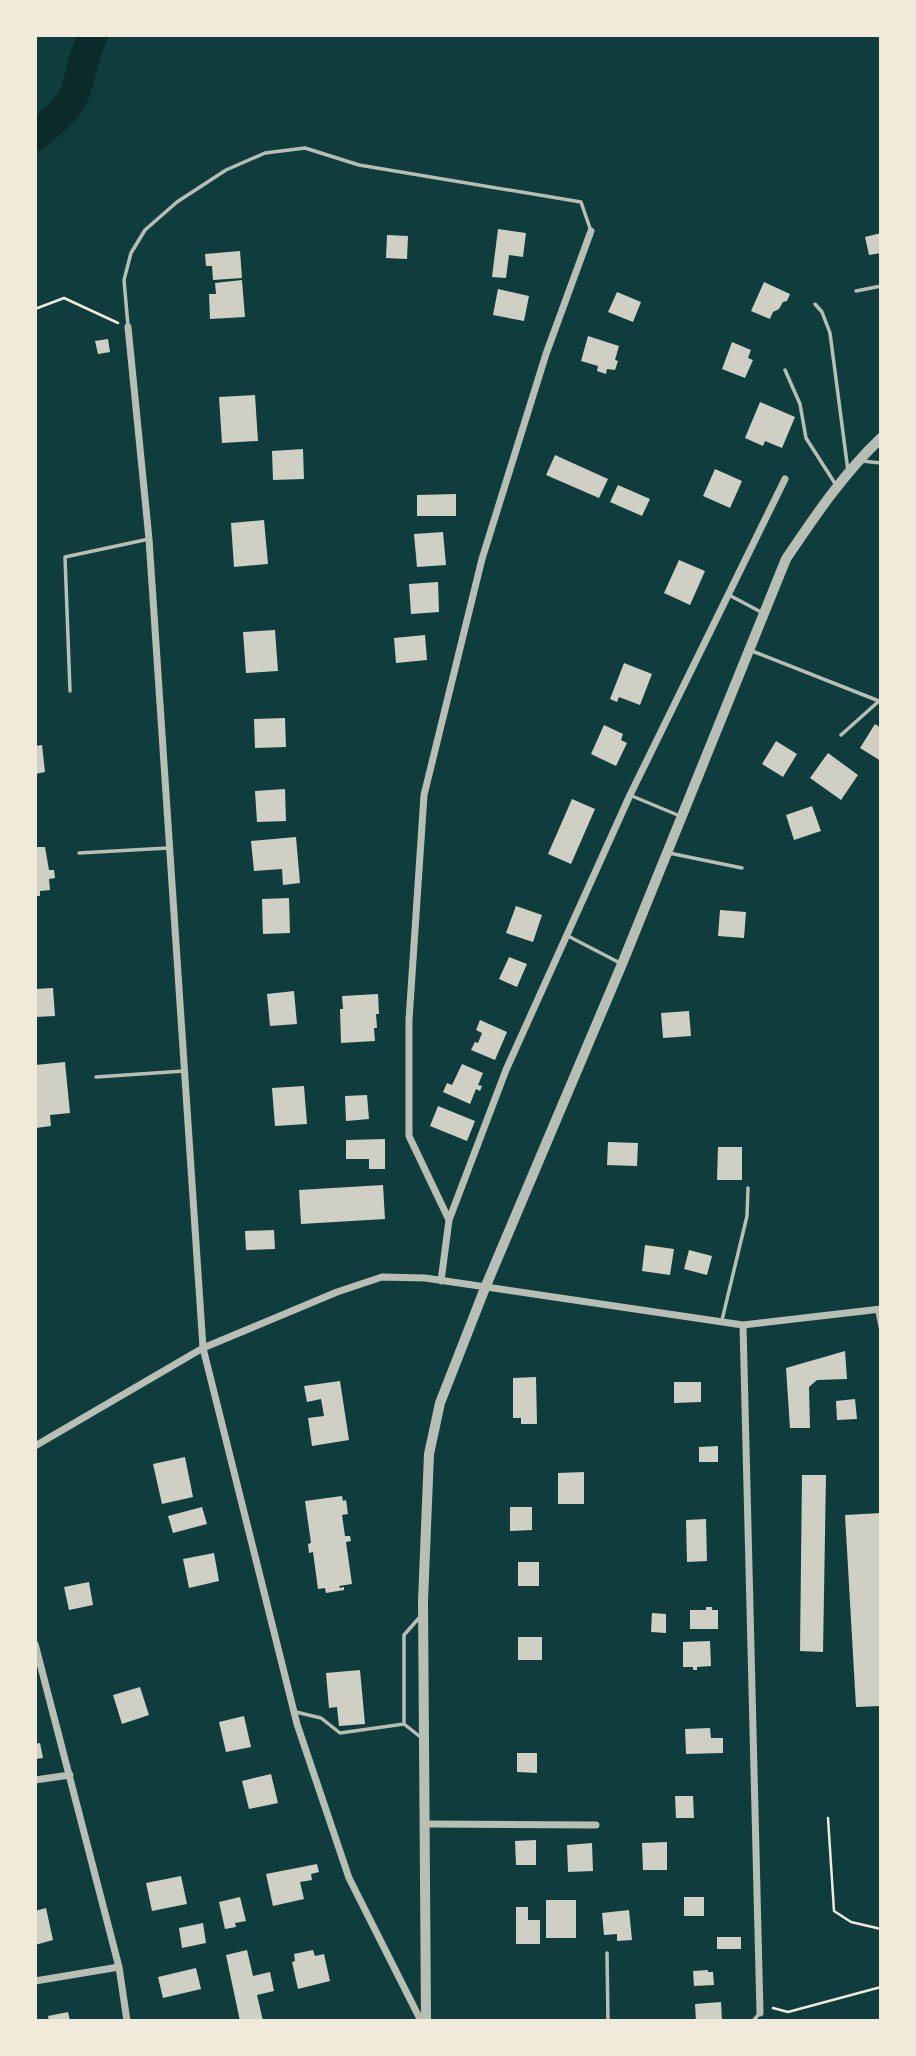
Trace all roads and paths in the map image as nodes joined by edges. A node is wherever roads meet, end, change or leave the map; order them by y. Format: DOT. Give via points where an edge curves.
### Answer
graph roads {
  1 [pos="591,231"];
  2 [pos="881,286"];
  3 [pos="856,291"];
  4 [pos="815,304"];
  5 [pos="35,309"];
  6 [pos="128,327"];
  7 [pos="785,370"];
  8 [pos="881,438"];
  9 [pos="858,461"];
  10 [pos="881,463"];
  11 [pos="848,473"];
  12 [pos="785,480"];
  13 [pos="837,487"];
  14 [pos="149,539"];
  15 [pos="729,595"];
  16 [pos="763,613"];
  17 [pos="748,650"];
  18 [pos="70,691"];
  19 [pos="841,735"];
  20 [pos="630,795"];
  21 [pos="681,816"];
  22 [pos="169,848"];
  23 [pos="79,853"];
  24 [pos="667,853"];
  25 [pos="742,868"];
  26 [pos="566,935"];
  27 [pos="622,964"];
  28 [pos="184,1071"];
  29 [pos="96,1077"];
  30 [pos="748,1188"];
  31 [pos="449,1220"];
  32 [pos="441,1281"];
  33 [pos="485,1288"];
  34 [pos="879,1309"];
  35 [pos="722,1322"];
  36 [pos="743,1325"];
  37 [pos="881,1331"];
  38 [pos="203,1348"];
  39 [pos="35,1446"];
  40 [pos="423,1614"];
  41 [pos="35,1644"];
  42 [pos="294,1711"];
  43 [pos="404,1724"];
  44 [pos="425,1740"];
  45 [pos="70,1774"];
  46 [pos="35,1780"];
  47 [pos="828,1818"];
  48 [pos="425,1824"];
  49 [pos="596,1825"];
  50 [pos="881,1929"];
  51 [pos="607,1953"];
  52 [pos="119,1968"];
  53 [pos="35,1981"];
  54 [pos="881,1987"];
  55 [pos="760,2004"];
  56 [pos="760,2013"];
  57 [pos="127,2021"];
  58 [pos="424,2021"];
  59 [pos="608,2021"];
  60 [pos="753,2021"];
  1 -- 6 [label="lane" via="581,202 359,165 304,148 265,153 177,202 145,230 131,253 124,280"];
  1 -- 31 [label="street" via="546,354 482,559 424,795 409,1020 409,1136"];
  2 -- 3 [label="lane"];
  4 -- 11 [label="lane" via="830,332"];
  5 -- 6 [label="path" via="64,298"];
  6 -- 14 [label="street"];
  7 -- 13 [label="lane" via="800,404 806,438"];
  8 -- 9 [label="street"];
  9 -- 10 [label="lane"];
  9 -- 11 [label="street"];
  11 -- 13 [label="street"];
  12 -- 15 [label="street"];
  13 -- 16 [label="street" via="786,559"];
  14 -- 18 [label="lane" via="65,557"];
  14 -- 22 [label="street"];
  15 -- 16 [label="lane"];
  15 -- 20 [label="street"];
  16 -- 17 [label="street"];
  17 -- 19 [label="lane" via="879,701"];
  17 -- 21 [label="street"];
  20 -- 21 [label="lane"];
  20 -- 26 [label="street"];
  21 -- 24 [label="street"];
  22 -- 23 [label="lane"];
  22 -- 28 [label="street"];
  24 -- 25 [label="lane"];
  24 -- 27 [label="street"];
  26 -- 27 [label="lane"];
  26 -- 31 [label="street" via="506,1070"];
  27 -- 33 [label="street"];
  28 -- 29 [label="lane"];
  28 -- 38 [label="street"];
  30 -- 35 [label="lane" via="747,1216"];
  31 -- 32 [label="street"];
  32 -- 33 [label="street"];
  32 -- 38 [label="street" via="382,1278"];
  33 -- 35 [label="street"];
  33 -- 40 [label="street" via="440,1403 429,1454"];
  34 -- 36 [label="street"];
  34 -- 37 [label="lane"];
  35 -- 36 [label="street"];
  36 -- 55 [label="street"];
  38 -- 39 [label="street"];
  38 -- 42 [label="street"];
  40 -- 43 [label="lane" via="404,1635"];
  40 -- 44 [label="street"];
  41 -- 45 [label="street"];
  42 -- 43 [label="lane" via="321,1718 340,1733"];
  42 -- 58 [label="street" via="349,1878"];
  43 -- 44 [label="lane"];
  44 -- 48 [label="street"];
  45 -- 46 [label="street"];
  45 -- 52 [label="street"];
  47 -- 50 [label="path" via="834,1911 851,1922"];
  48 -- 49 [label="street"];
  48 -- 58 [label="street"];
  51 -- 59 [label="lane"];
  52 -- 53 [label="street"];
  52 -- 57 [label="street"];
  54 -- 55 [label="path" via="788,2012"];
  55 -- 56 [label="street"];
  56 -- 60 [label="lane"];
}
